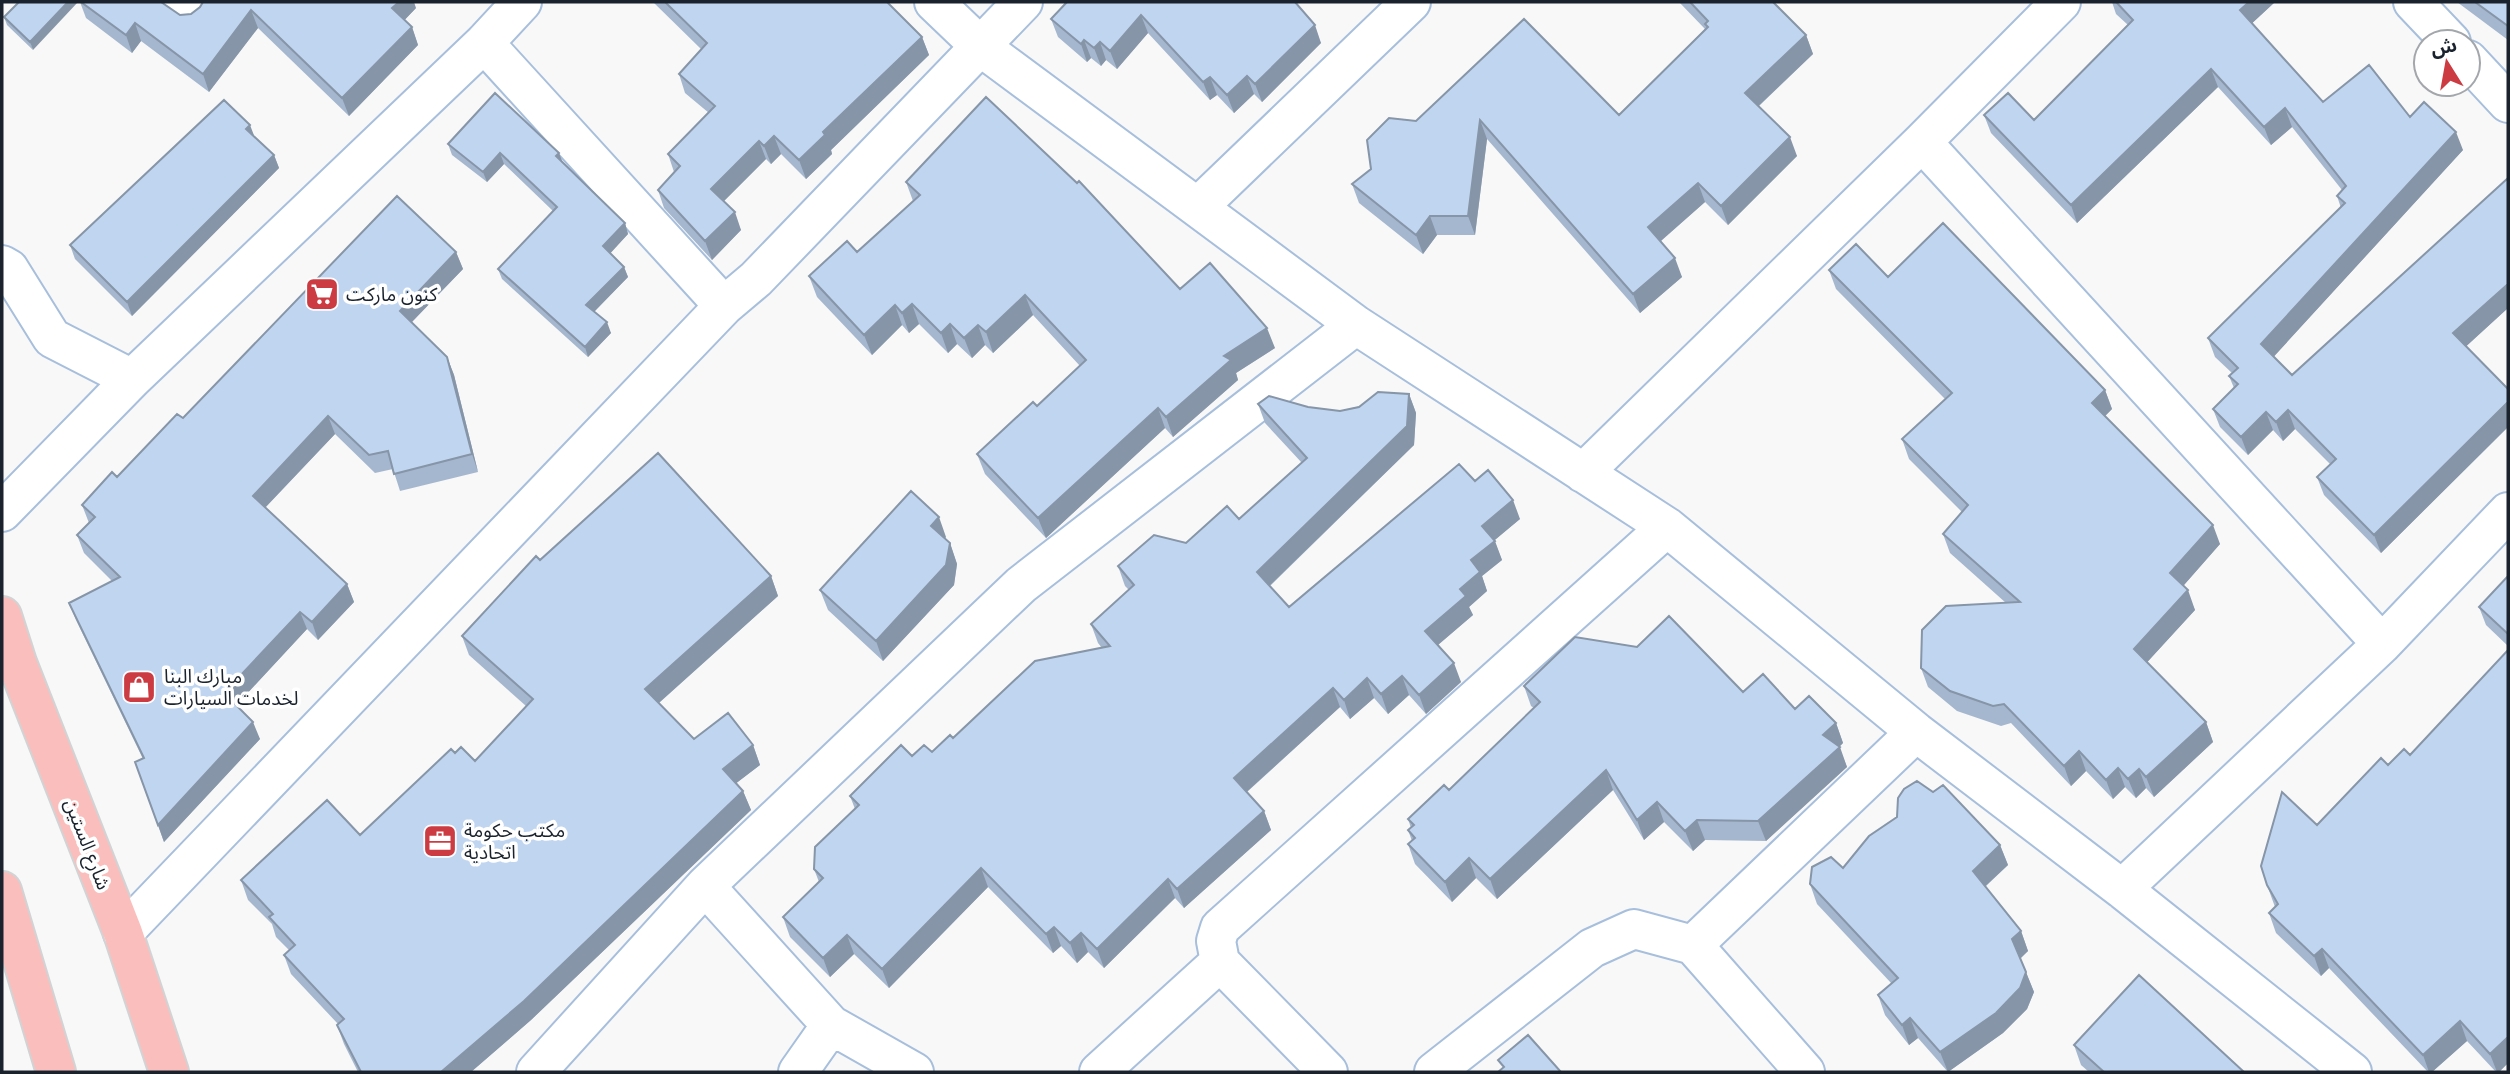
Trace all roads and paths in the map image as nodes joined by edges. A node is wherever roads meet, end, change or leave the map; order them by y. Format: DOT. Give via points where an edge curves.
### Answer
graph roads {
  1 [pos="522,2"];
  2 [pos="934,2"];
  3 [pos="1023,2"];
  4 [pos="1411,2"];
  5 [pos="2061,2"];
  6 [pos="2413,2"];
  7 [pos="2438,28"];
  8 [pos="484,43"];
  9 [pos="981,47"];
  10 [pos="2482,75"];
  11 [pos="2508,103"];
  12 [pos="1922,142"];
  13 [pos="1199,206"];
  14 [pos="2,265"];
  15 [pos="724,306"];
  16 [pos="1356,325"];
  17 [pos="132,379"];
  18 [pos="1583,473"];
  19 [pos="2,512"];
  20 [pos="2508,512"];
  21 [pos="1667,527"];
  22 [pos="2,616"];
  23 [pos="2382,644"];
  24 [pos="1916,732"];
  25 [pos="705,886"];
  26 [pos="2122,889"];
  27 [pos="2,891"];
  28 [pos="123,933"];
  29 [pos="1693,945"];
  30 [pos="1220,962"];
  31 [pos="831,1025"];
  32 [pos="56,1072"];
  33 [pos="169,1072"];
  34 [pos="536,1072"];
  35 [pos="798,1072"];
  36 [pos="914,1072"];
  37 [pos="1099,1072"];
  38 [pos="1328,1072"];
  39 [pos="1434,1072"];
  40 [pos="1805,1072"];
  41 [pos="2352,1072"];
  1 -- 8 [label="street"];
  2 -- 9 [label="street"];
  3 -- 9 [label="street"];
  4 -- 13 [label="street"];
  5 -- 12 [label="street"];
  6 -- 7 [label="street"];
  8 -- 15 [label="street"];
  8 -- 17 [label="street"];
  9 -- 13 [label="street"];
  9 -- 15 [label="street" via="756,279"];
  10 -- 11 [label="street"];
  12 -- 18 [label="street"];
  12 -- 23 [label="street"];
  13 -- 16 [label="street"];
  14 -- 17 [label="street" via="9,269 52,338"];
  15 -- 28 [label="street"];
  16 -- 18 [label="street"];
  16 -- 25 [label="street" via="1021,585"];
  17 -- 19 [label="street"];
  18 -- 21 [label="street"];
  20 -- 23 [label="street"];
  21 -- 24 [label="street"];
  21 -- 30 [label="street" via="1220,928 1216,941"];
  22 -- 28 [label="main road, شارع الستين"];
  23 -- 26 [label="street"];
  24 -- 26 [label="street"];
  24 -- 29 [label="street"];
  25 -- 31 [label="street"];
  25 -- 34 [label="street"];
  26 -- 41 [label="street"];
  27 -- 32 [label="main road"];
  28 -- 33 [label="main road, شارع الستين"];
  29 -- 39 [label="street" via="1634,929 1592,948"];
  29 -- 40 [label="street"];
  30 -- 37 [label="street"];
  30 -- 38 [label="street"];
  31 -- 35 [label="street"];
  31 -- 36 [label="street"];
}
